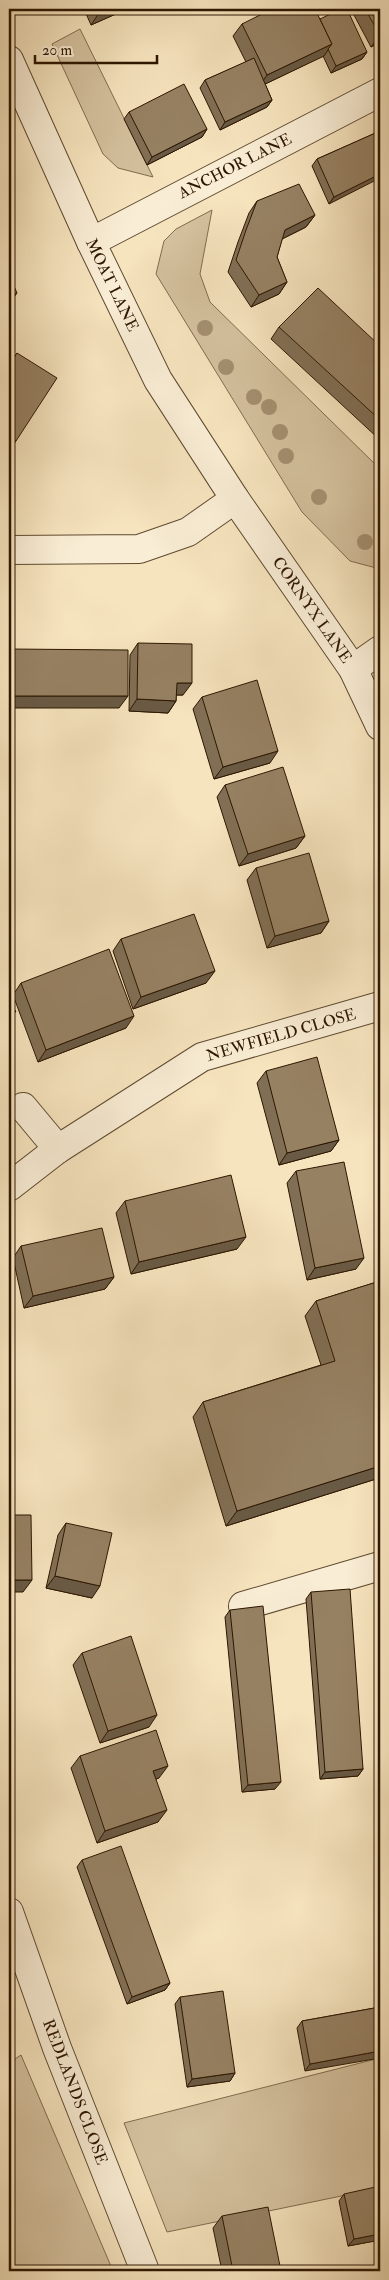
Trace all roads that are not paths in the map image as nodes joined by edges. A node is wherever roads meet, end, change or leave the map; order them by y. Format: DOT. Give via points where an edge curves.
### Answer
graph roads {
  1 [pos="9,60"];
  2 [pos="380,92"];
  3 [pos="91,242"];
  4 [pos="235,499"];
  5 [pos="9,550"];
  6 [pos="380,650"];
  7 [pos="352,669"];
  8 [pos="380,726"];
  9 [pos="380,1006"];
  10 [pos="23,1107"];
  11 [pos="58,1149"];
  12 [pos="9,1187"];
  13 [pos="380,1566"];
  14 [pos="243,1606"];
  15 [pos="9,1912"];
  16 [pos="145,2271"];
  1 -- 3 [label="street, MOAT LANE"];
  2 -- 3 [label="street, ANCHOR LANE"];
  3 -- 4 [label="street, MOAT LANE" via="158,380"];
  4 -- 5 [label="street" via="188,532 139,548"];
  4 -- 7 [label="street, CORNYX LANE"];
  6 -- 7 [label="street"];
  7 -- 8 [label="street, CORNYX LANE"];
  9 -- 11 [label="street, NEWFIELD CLOSE" via="202,1057"];
  10 -- 11 [label="street"];
  11 -- 12 [label="street, NEWFIELD CLOSE"];
  13 -- 14 [label="street"];
  15 -- 16 [label="street, REDLANDS CLOSE" via="61,2058"];
}
